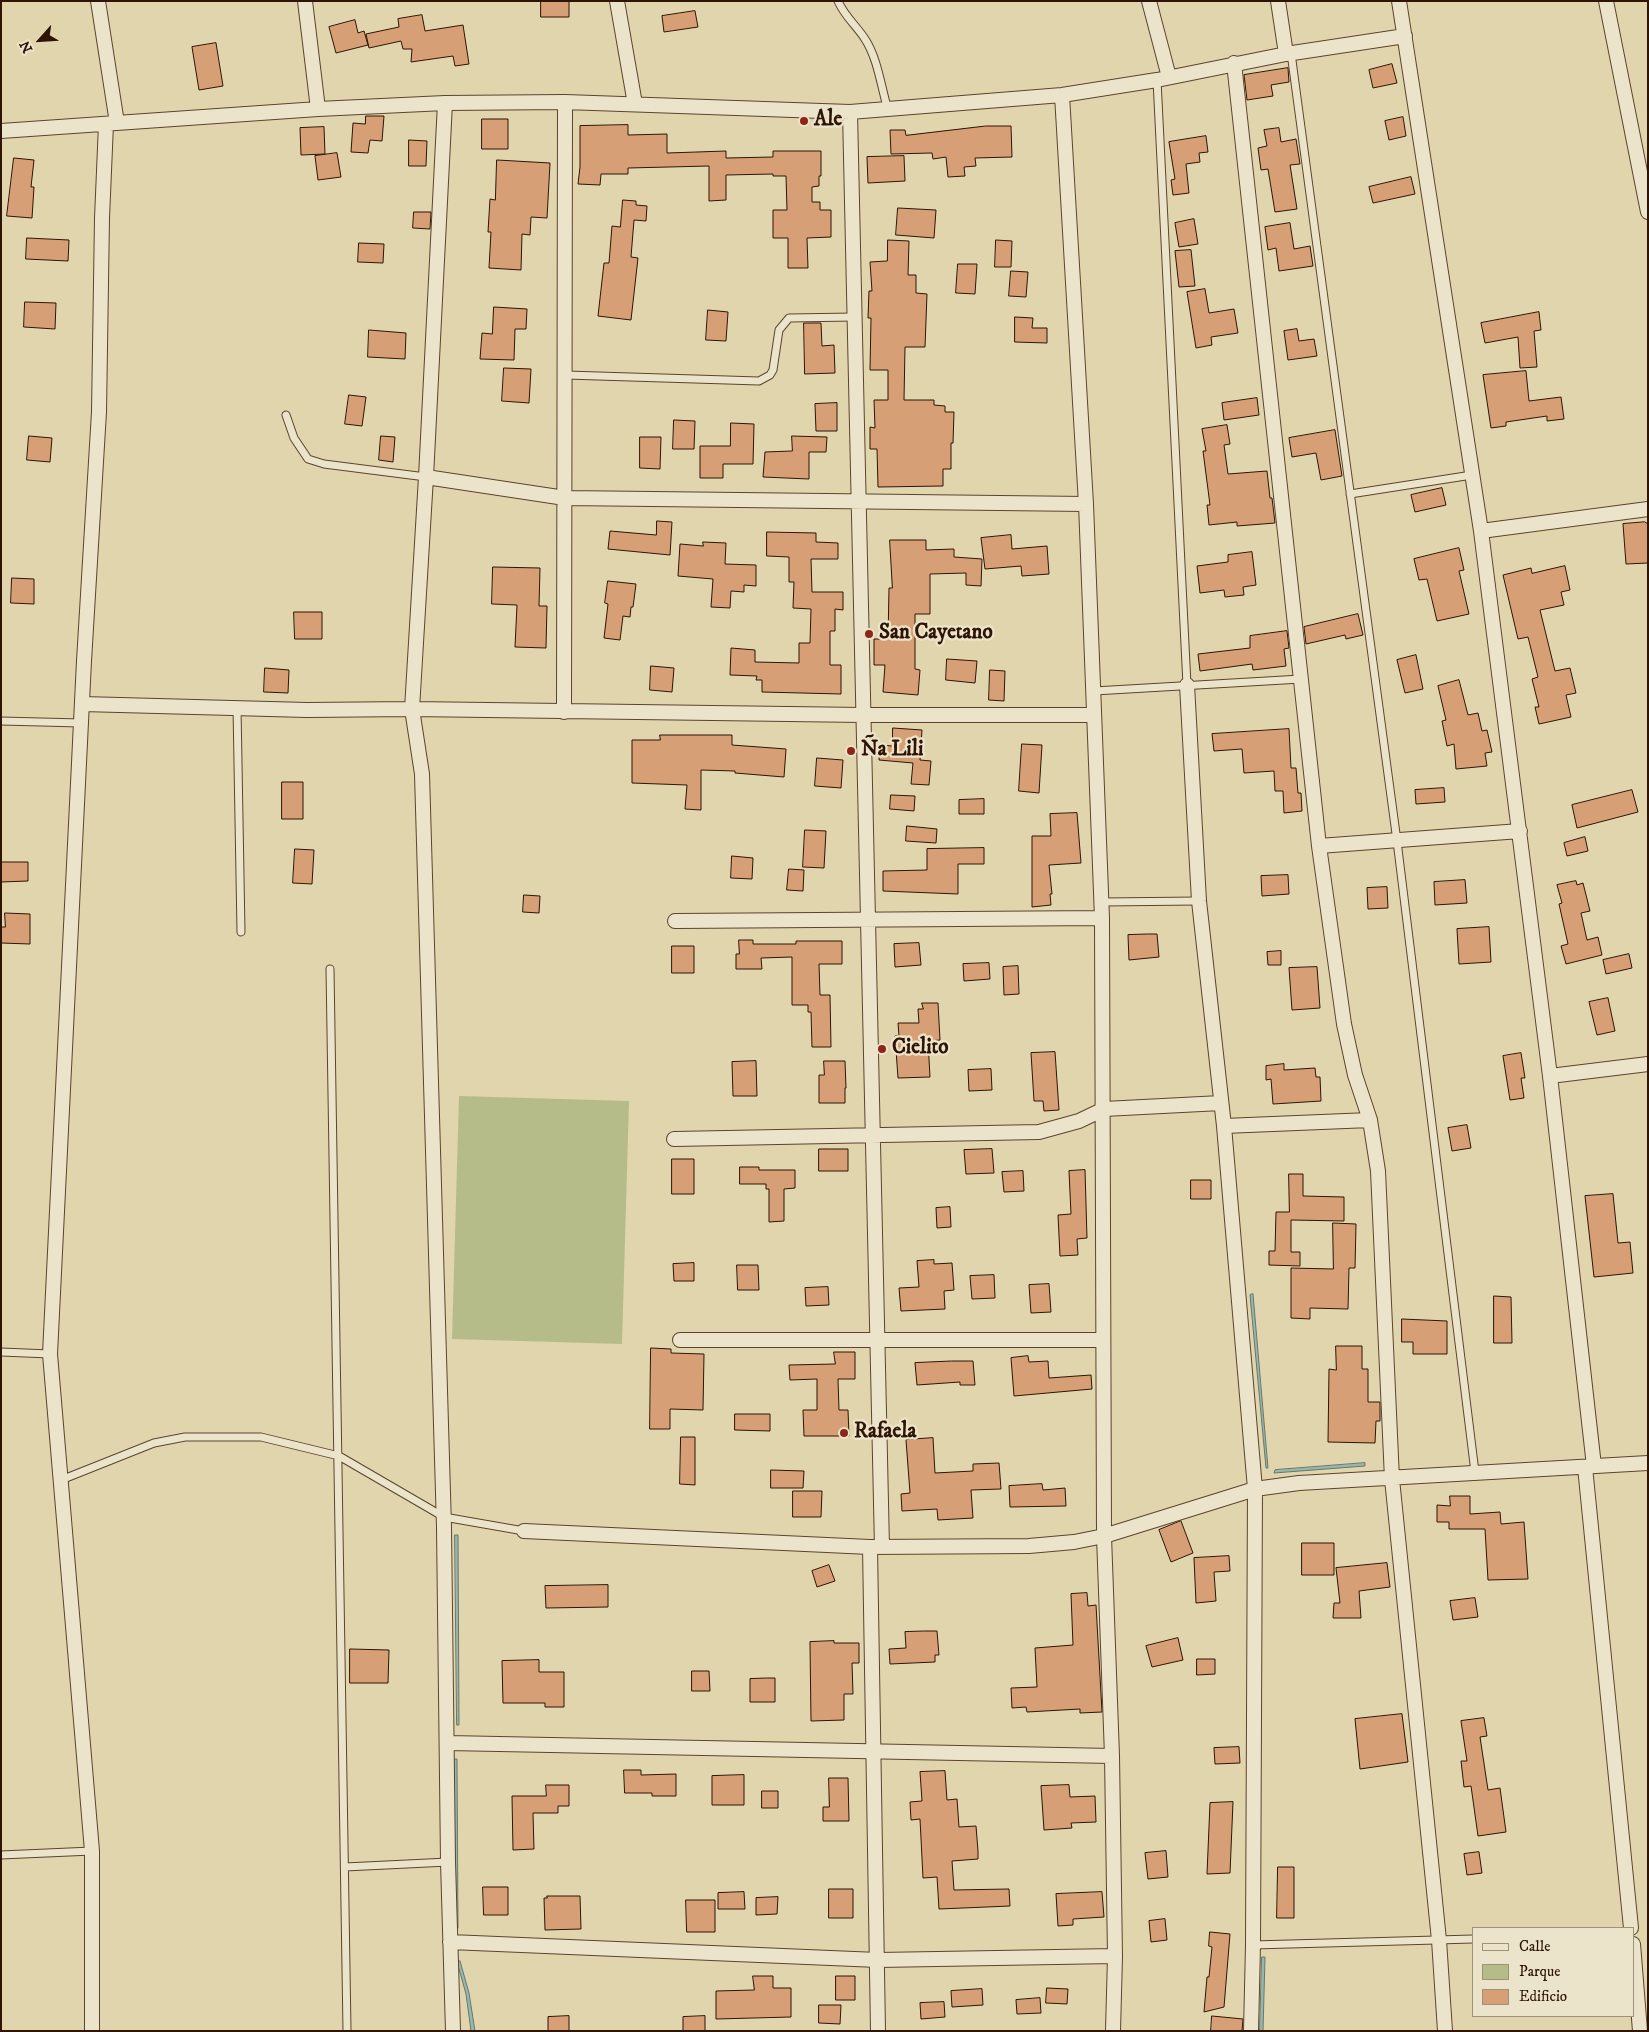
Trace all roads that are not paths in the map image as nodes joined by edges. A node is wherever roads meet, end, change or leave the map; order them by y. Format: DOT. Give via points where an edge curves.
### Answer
graph roads {
  1 [pos="98,1"];
  2 [pos="305,1"];
  3 [pos="617,1"];
  4 [pos="838,1"];
  5 [pos="1149,1"];
  6 [pos="1278,1"];
  7 [pos="1399,1"];
  8 [pos="1606,1"];
  9 [pos="1404,36"];
  10 [pos="1289,53"];
  11 [pos="1234,63"];
  12 [pos="1163,78"];
  13 [pos="1062,95"];
  14 [pos="566,102"];
  15 [pos="445,103"];
  16 [pos="635,104"];
  17 [pos="318,109"];
  18 [pos="888,110"];
  19 [pos="850,112"];
  20 [pos="111,123"];
  21 [pos="1,131"];
  22 [pos="1648,212"];
  23 [pos="854,317"];
  24 [pos="566,375"];
  25 [pos="286,414"];
  26 [pos="1472,475"];
  27 [pos="426,477"];
  28 [pos="1350,494"];
  29 [pos="565,498"];
  30 [pos="859,501"];
  31 [pos="1086,504"];
  32 [pos="1648,509"];
  33 [pos="1481,531"];
  34 [pos="1301,679"];
  35 [pos="1187,685"];
  36 [pos="1094,691"];
  37 [pos="82,704"];
  38 [pos="237,707"];
  39 [pos="412,709"];
  40 [pos="564,712"];
  41 [pos="863,715"];
  42 [pos="1094,715"];
  43 [pos="1,721"];
  44 [pos="81,723"];
  45 [pos="1520,831"];
  46 [pos="1397,840"];
  47 [pos="1319,846"];
  48 [pos="1199,901"];
  49 [pos="1102,902"];
  50 [pos="1102,918"];
  51 [pos="868,921"];
  52 [pos="675,922"];
  53 [pos="241,932"];
  54 [pos="330,970"];
  55 [pos="1648,1064"];
  56 [pos="1550,1076"];
  57 [pos="1221,1103"];
  58 [pos="1104,1108"];
  59 [pos="1370,1120"];
  60 [pos="1224,1126"];
  61 [pos="872,1134"];
  62 [pos="674,1139"];
  63 [pos="680,1340"];
  64 [pos="877,1340"];
  65 [pos="1103,1340"];
  66 [pos="1,1352"];
  67 [pos="50,1354"];
  68 [pos="340,1456"];
  69 [pos="1648,1463"];
  70 [pos="1589,1466"];
  71 [pos="1475,1472"];
  72 [pos="1392,1478"];
  73 [pos="61,1480"];
  74 [pos="1255,1489"];
  75 [pos="444,1517"];
  76 [pos="524,1531"];
  77 [pos="1104,1536"];
  78 [pos="876,1547"];
  79 [pos="448,1743"];
  80 [pos="874,1750"];
  81 [pos="1112,1756"];
  82 [pos="92,1851"];
  83 [pos="1,1855"];
  84 [pos="448,1862"];
  85 [pos="345,1867"];
  86 [pos="1631,1927"];
  87 [pos="1472,1939"];
  88 [pos="1439,1940"];
  89 [pos="450,1942"];
  90 [pos="1253,1945"];
  91 [pos="1634,1952"];
  92 [pos="1115,1956"];
  93 [pos="878,1960"];
  94 [pos="1643,2028"];
  95 [pos="92,2031"];
  96 [pos="347,2031"];
  97 [pos="452,2031"];
  98 [pos="878,2031"];
  99 [pos="1113,2031"];
  100 [pos="1251,2031"];
  101 [pos="1445,2031"];
  1 -- 20 [label="street"];
  2 -- 17 [label="street"];
  3 -- 16 [label="street"];
  4 -- 18 [label="lane" via="873,56"];
  5 -- 12 [label="street"];
  6 -- 10 [label="street"];
  7 -- 9 [label="street"];
  8 -- 22 [label="street"];
  9 -- 10 [label="street"];
  9 -- 26 [label="street"];
  10 -- 11 [label="street"];
  10 -- 28 [label="lane"];
  11 -- 12 [label="street"];
  11 -- 34 [label="street"];
  12 -- 13 [label="street"];
  12 -- 35 [label="lane"];
  13 -- 18 [label="street"];
  13 -- 31 [label="street"];
  14 -- 15 [label="street"];
  14 -- 16 [label="street"];
  14 -- 24 [label="street"];
  15 -- 17 [label="street"];
  15 -- 27 [label="street"];
  16 -- 19 [label="street"];
  17 -- 20 [label="street"];
  18 -- 19 [label="street"];
  19 -- 23 [label="street"];
  20 -- 21 [label="street"];
  20 -- 37 [label="street" via="102,218 99,412"];
  23 -- 24 [label="lane" via="789,318 779,330 773,370 759,382"];
  23 -- 30 [label="street"];
  24 -- 29 [label="street"];
  25 -- 27 [label="lane" via="294,438 308,459 324,464"];
  26 -- 28 [label="lane"];
  26 -- 33 [label="street"];
  27 -- 29 [label="street"];
  27 -- 39 [label="street"];
  28 -- 46 [label="lane"];
  29 -- 30 [label="street"];
  29 -- 40 [label="street"];
  30 -- 31 [label="street"];
  30 -- 41 [label="street"];
  31 -- 36 [label="street"];
  32 -- 33 [label="street"];
  33 -- 45 [label="street"];
  34 -- 35 [label="lane"];
  34 -- 47 [label="street"];
  35 -- 36 [label="lane"];
  35 -- 48 [label="street"];
  36 -- 42 [label="street"];
  37 -- 38 [label="street"];
  37 -- 44 [label="street"];
  38 -- 39 [label="street"];
  38 -- 53 [label="lane"];
  39 -- 40 [label="street"];
  39 -- 75 [label="street" via="422,774"];
  40 -- 41 [label="street"];
  41 -- 42 [label="street"];
  41 -- 51 [label="street"];
  42 -- 49 [label="street"];
  43 -- 44 [label="lane"];
  44 -- 67 [label="street"];
  45 -- 46 [label="street"];
  45 -- 56 [label="street"];
  46 -- 47 [label="street"];
  46 -- 71 [label="lane"];
  47 -- 59 [label="street" via="1344,1024 1355,1075"];
  48 -- 49 [label="lane"];
  48 -- 57 [label="street"];
  49 -- 50 [label="street"];
  50 -- 51 [label="street"];
  50 -- 58 [label="street"];
  51 -- 52 [label="street"];
  51 -- 61 [label="street"];
  54 -- 68 [label="lane"];
  55 -- 56 [label="street"];
  56 -- 70 [label="street"];
  57 -- 58 [label="street"];
  57 -- 60 [label="street"];
  58 -- 61 [label="street" via="1079,1122 1038,1132"];
  58 -- 65 [label="street"];
  59 -- 60 [label="street"];
  59 -- 72 [label="street" via="1378,1171"];
  60 -- 74 [label="street"];
  61 -- 62 [label="street"];
  61 -- 64 [label="street"];
  63 -- 64 [label="street"];
  64 -- 65 [label="street"];
  64 -- 78 [label="street"];
  65 -- 77 [label="street"];
  66 -- 67 [label="lane"];
  67 -- 73 [label="street"];
  68 -- 73 [label="lane" via="261,1437 185,1437 154,1443"];
  68 -- 75 [label="lane"];
  68 -- 85 [label="lane"];
  69 -- 70 [label="street"];
  70 -- 71 [label="street"];
  70 -- 86 [label="street"];
  71 -- 72 [label="street"];
  72 -- 74 [label="street"];
  72 -- 88 [label="street"];
  73 -- 82 [label="street"];
  74 -- 77 [label="street"];
  74 -- 90 [label="street"];
  75 -- 76 [label="lane"];
  75 -- 79 [label="street"];
  76 -- 78 [label="street"];
  77 -- 78 [label="street" via="1029,1546"];
  77 -- 81 [label="street"];
  78 -- 80 [label="street"];
  79 -- 80 [label="street"];
  79 -- 84 [label="street"];
  80 -- 81 [label="street"];
  80 -- 93 [label="street"];
  81 -- 92 [label="street"];
  82 -- 83 [label="lane"];
  82 -- 95 [label="street"];
  84 -- 85 [label="lane"];
  84 -- 89 [label="street"];
  85 -- 96 [label="lane"];
  87 -- 88 [label="lane"];
  88 -- 90 [label="lane"];
  88 -- 101 [label="street"];
  89 -- 93 [label="street"];
  89 -- 97 [label="street"];
  90 -- 100 [label="street"];
  91 -- 94 [label="street"];
  92 -- 93 [label="street"];
  92 -- 99 [label="street"];
  93 -- 98 [label="street"];
}
